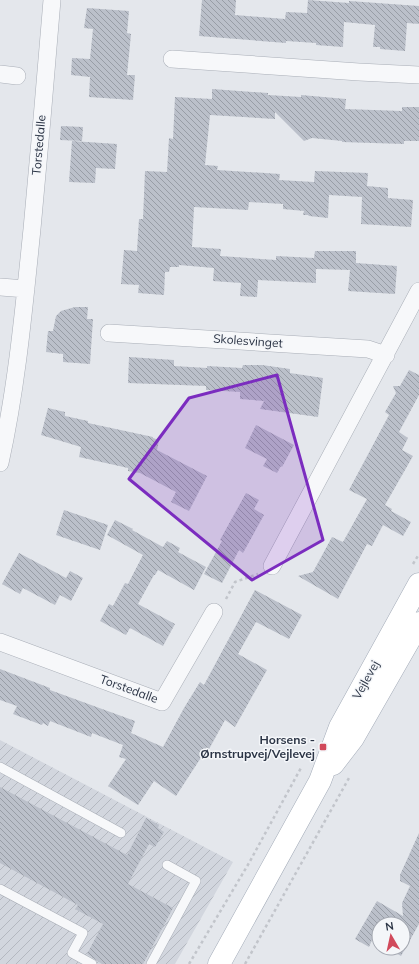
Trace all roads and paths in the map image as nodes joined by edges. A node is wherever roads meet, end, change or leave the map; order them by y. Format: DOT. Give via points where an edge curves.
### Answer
graph roads {
  1 [pos="52,0"];
  2 [pos="172,59"];
  3 [pos="0,74"];
  4 [pos="419,75"];
  5 [pos="17,76"];
  6 [pos="0,287"];
  7 [pos="26,289"];
  8 [pos="419,291"];
  9 [pos="109,333"];
  10 [pos="386,354"];
  11 [pos="0,463"];
  12 [pos="272,566"];
  13 [pos="419,584"];
  14 [pos="214,612"];
  15 [pos="419,623"];
  16 [pos="0,642"];
  17 [pos="303,765"];
  18 [pos="0,767"];
  19 [pos="350,776"];
  20 [pos="320,781"];
  21 [pos="121,833"];
  22 [pos="167,865"];
  23 [pos="0,889"];
  24 [pos="92,964"];
  25 [pos="151,964"];
  26 [pos="189,964"];
  27 [pos="219,964"];
  28 [pos="245,964"];
  1 -- 7 [label="street, Torstedalle"];
  2 -- 4 [label="street"];
  3 -- 5 [label="street"];
  6 -- 7 [label="street"];
  7 -- 11 [label="street, Torstedalle" via="16,371"];
  8 -- 10 [label="street"];
  9 -- 10 [label="street, Skolesvinget" via="368,349"];
  10 -- 12 [label="street"];
  12 -- 14 [label="path" via="261,573 235,582 223,605"];
  13 -- 20 [label="main road, Vejlevej" via="340,727"];
  14 -- 16 [label="street, Torstedalle" via="162,702"];
  15 -- 20 [label="main road, Vejlevej" via="352,738"];
  17 -- 26 [label="path"];
  18 -- 21 [label="lane"];
  19 -- 28 [label="path"];
  20 -- 27 [label="main road, Vejlevej"];
  22 -- 25 [label="lane" via="196,881"];
  23 -- 24 [label="lane" via="83,933 72,953"];
}
